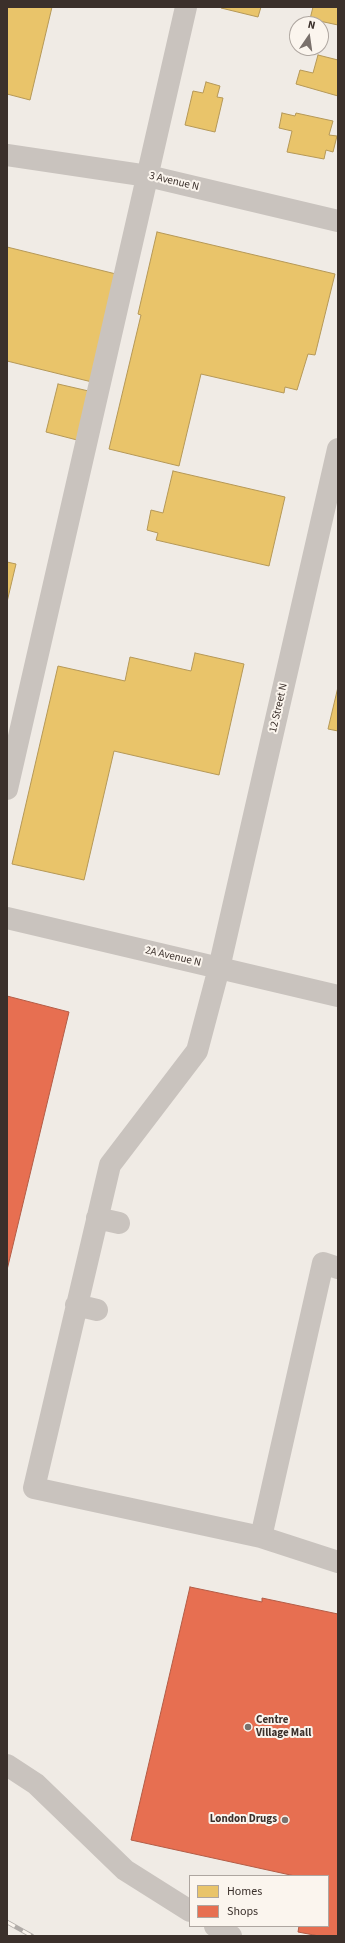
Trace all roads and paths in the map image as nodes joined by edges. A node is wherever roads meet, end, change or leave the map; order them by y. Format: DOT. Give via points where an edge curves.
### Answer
graph roads {
  1 [pos="186,7"];
  2 [pos="7,155"];
  3 [pos="148,176"];
  4 [pos="338,221"];
  5 [pos="338,449"];
  6 [pos="7,788"];
  7 [pos="7,918"];
  8 [pos="219,968"];
  9 [pos="338,996"];
  10 [pos="97,1218"];
  11 [pos="119,1223"];
  12 [pos="338,1268"];
  13 [pos="261,1537"];
  14 [pos="338,1562"];
  15 [pos="7,1765"];
  16 [pos="189,1910"];
  17 [pos="217,1927"];
  18 [pos="231,1936"];
  1 -- 3 [label="street"];
  2 -- 3 [label="street, 3 Avenue N"];
  3 -- 4 [label="street, 3 Avenue N"];
  3 -- 6 [label="street"];
  5 -- 8 [label="street, 12 Street N"];
  7 -- 8 [label="street, 2A Avenue N"];
  8 -- 9 [label="street, 2A Avenue N"];
  8 -- 10 [label="street, 12 Street N" via="197,1051 110,1165"];
  10 -- 11 [label="street"];
  10 -- 13 [label="street, 12 Street N" via="86,1308 65,1393 34,1488"];
  12 -- 13 [label="street" via="322,1263"];
  13 -- 14 [label="street"];
  15 -- 16 [label="street" via="36,1784 125,1870"];
  17 -- 18 [label="street"];
}
